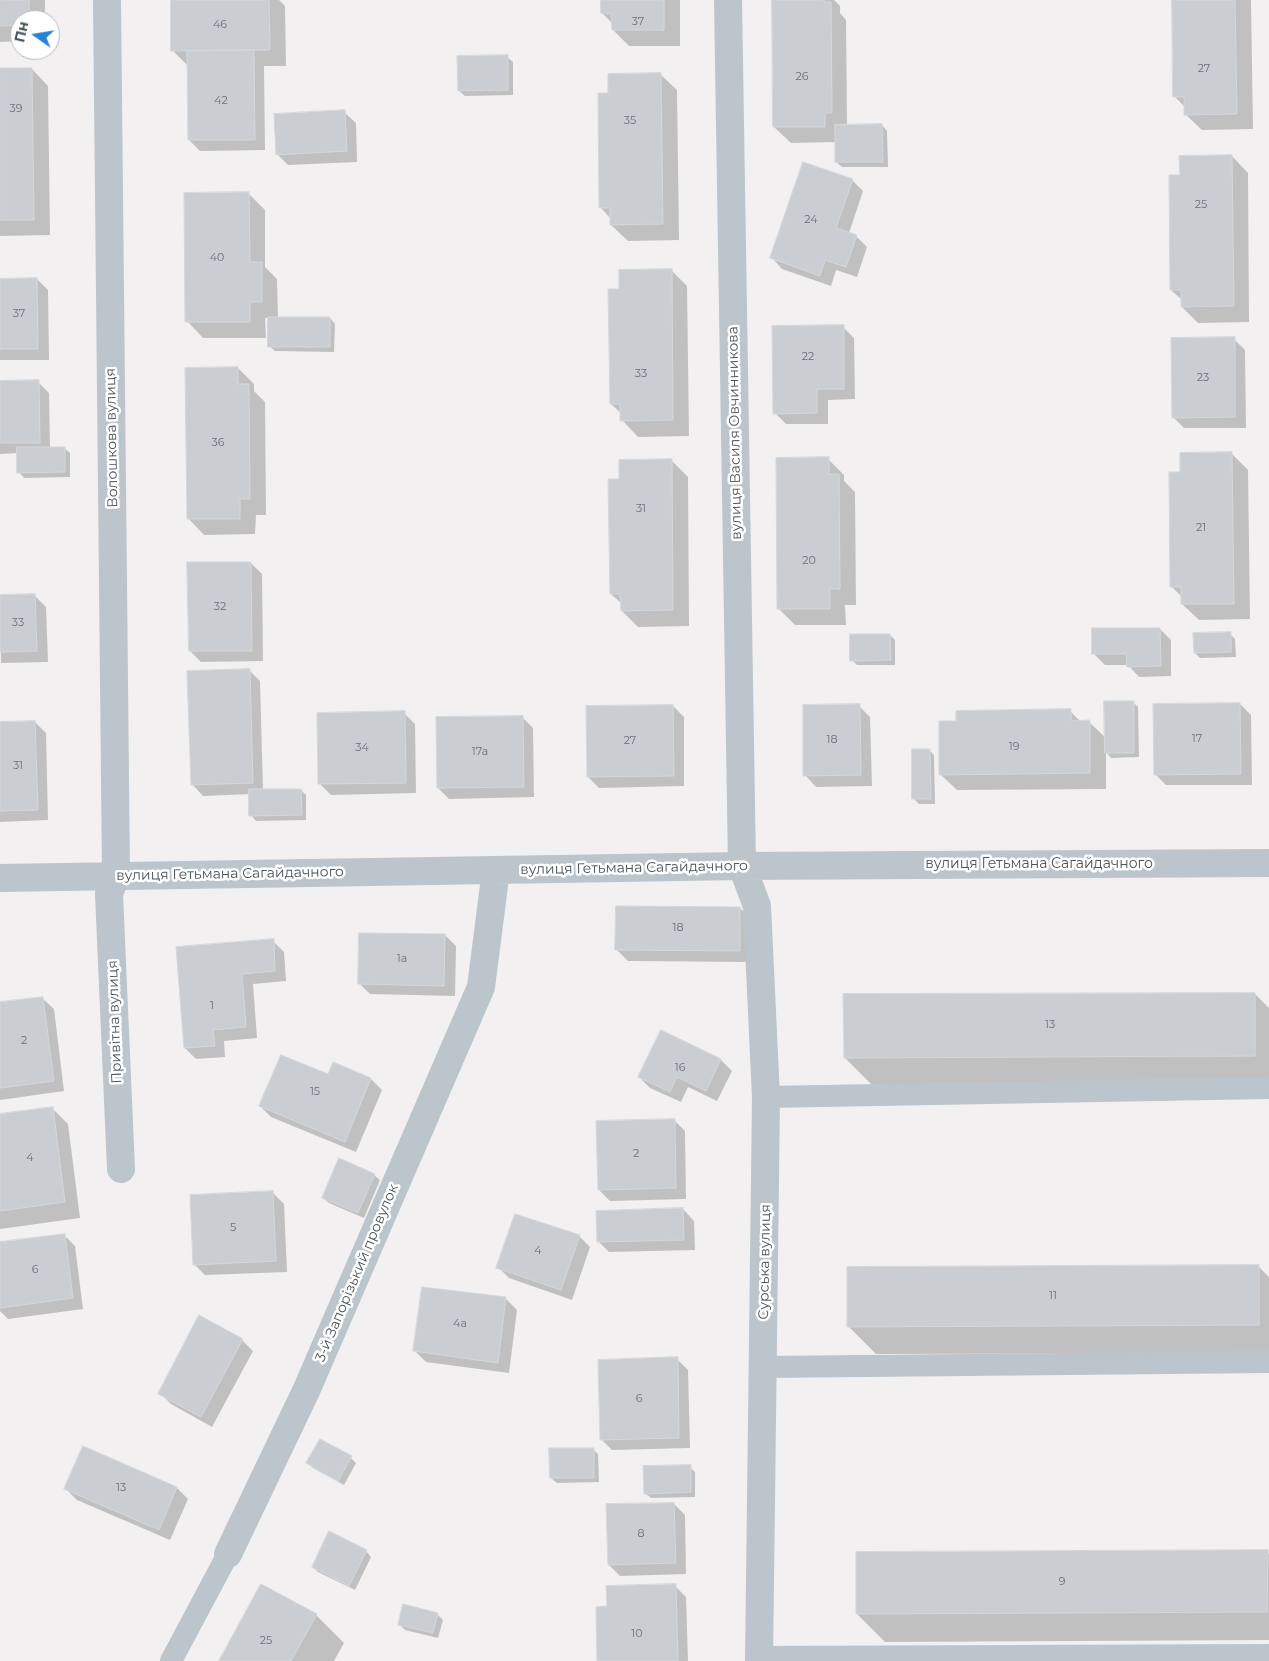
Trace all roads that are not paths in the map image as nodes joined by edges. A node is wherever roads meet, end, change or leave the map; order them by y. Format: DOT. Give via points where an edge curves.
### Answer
graph roads {
  1 [pos="107,0"];
  2 [pos="728,0"];
  3 [pos="1269,863"];
  4 [pos="742,866"];
  5 [pos="496,870"];
  6 [pos="116,875"];
  7 [pos="0,878"];
  8 [pos="1269,1088"];
  9 [pos="766,1097"];
  10 [pos="121,1169"];
  11 [pos="1269,1362"];
  12 [pos="764,1367"];
  13 [pos="228,1554"];
  14 [pos="1269,1655"];
  15 [pos="760,1659"];
  16 [pos="171,1661"];
  1 -- 6 [label="street, Волошкова вулиця"];
  2 -- 4 [label="street, вулиця Василя Овчинникова"];
  3 -- 4 [label="street, вулиця Гетьмана Сагайдачного"];
  4 -- 5 [label="street, вулиця Гетьмана Сагайдачного"];
  4 -- 9 [label="street, Сурська вулиця" via="757,906"];
  5 -- 6 [label="street, вулиця Гетьмана Сагайдачного"];
  5 -- 13 [label="street, 3-й Запорізький провулок" via="480,987 306,1391"];
  6 -- 7 [label="street, вулиця Гетьмана Сагайдачного"];
  6 -- 10 [label="street, Привітна вулиця" via="109,894"];
  8 -- 9 [label="lane"];
  9 -- 12 [label="street, Сурська вулиця"];
  11 -- 12 [label="lane"];
  12 -- 15 [label="street, Сурська вулиця"];
  13 -- 16 [label="lane, 3-й Запорізький провулок"];
  14 -- 15 [label="lane"];
}
